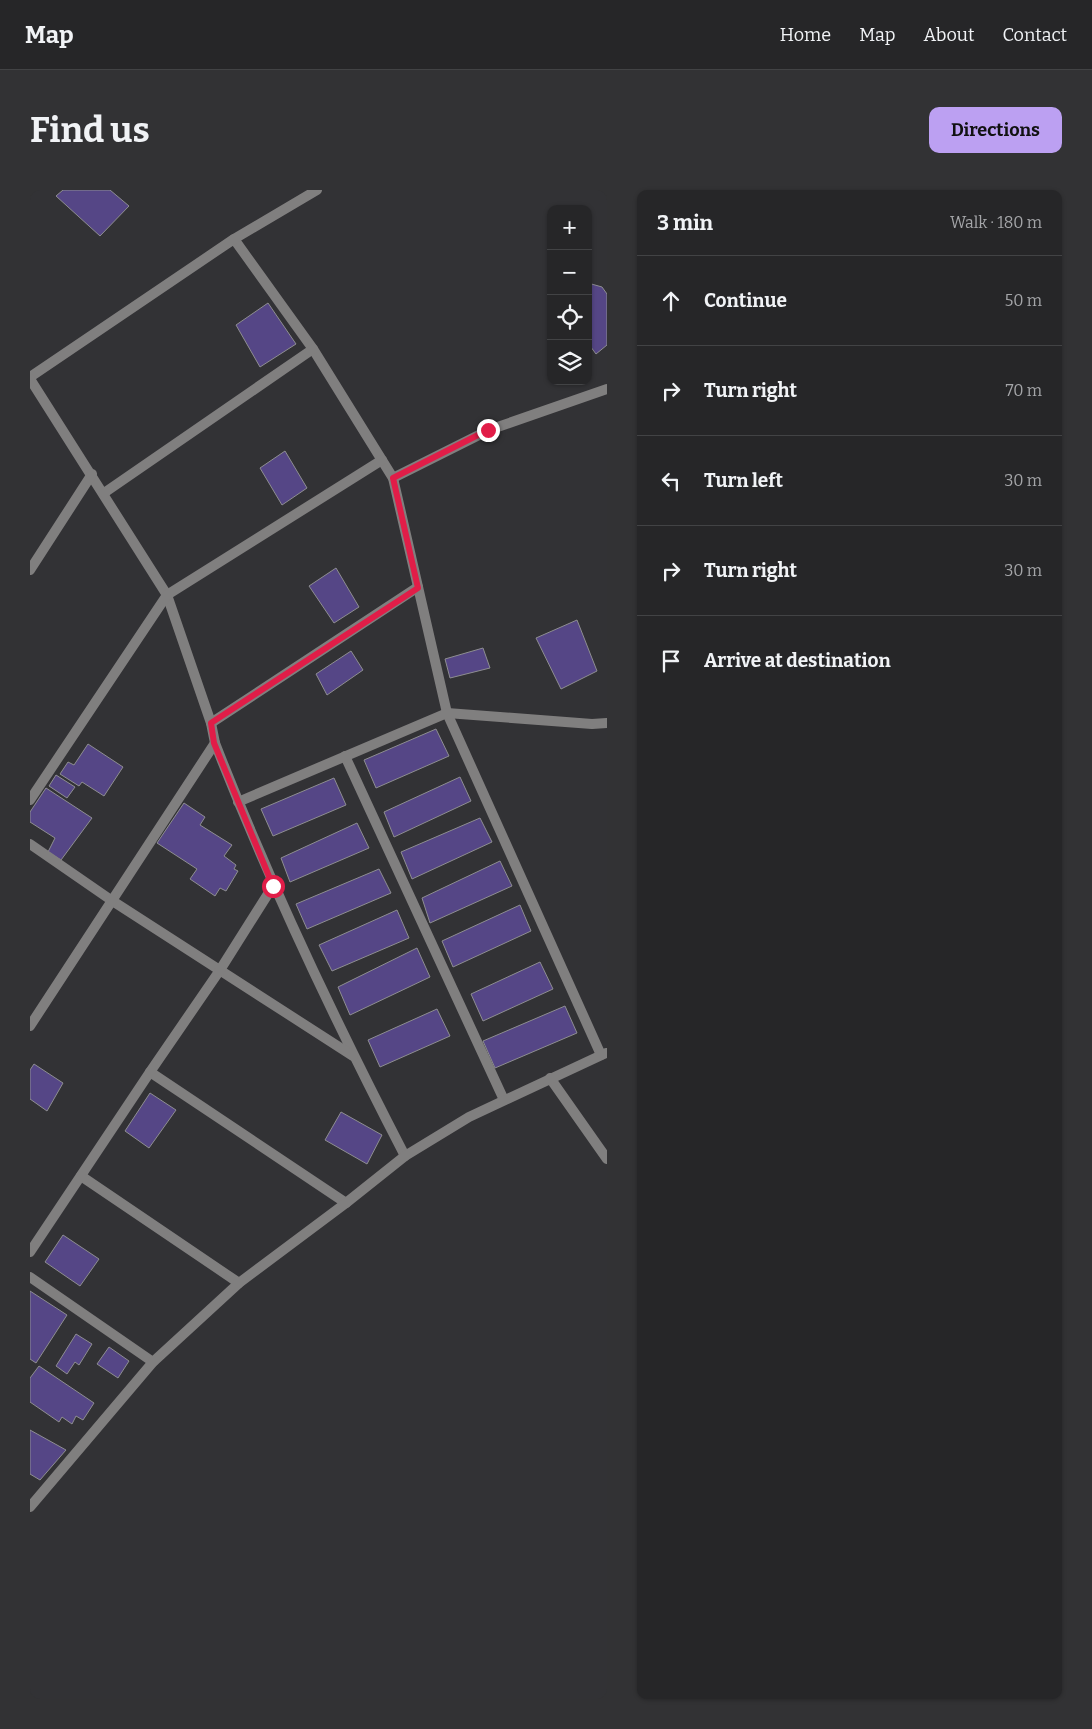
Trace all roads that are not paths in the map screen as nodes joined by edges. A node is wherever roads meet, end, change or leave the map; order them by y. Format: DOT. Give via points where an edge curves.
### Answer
graph roads {
  1 [pos="317,190"];
  2 [pos="234,239"];
  3 [pos="313,349"];
  4 [pos="30,378"];
  5 [pos="607,389"];
  6 [pos="382,460"];
  7 [pos="92,474"];
  8 [pos="393,478"];
  9 [pos="104,493"];
  10 [pos="30,570"];
  11 [pos="418,588"];
  12 [pos="167,595"];
  13 [pos="447,713"];
  14 [pos="211,723"];
  15 [pos="607,723"];
  16 [pos="214,743"];
  17 [pos="345,756"];
  18 [pos="30,800"];
  19 [pos="238,802"];
  20 [pos="30,844"];
  21 [pos="273,886"];
  22 [pos="111,900"];
  23 [pos="220,970"];
  24 [pos="30,1026"];
  25 [pos="604,1054"];
  26 [pos="354,1057"];
  27 [pos="150,1072"];
  28 [pos="550,1078"];
  29 [pos="504,1100"];
  30 [pos="405,1156"];
  31 [pos="607,1160"];
  32 [pos="81,1176"];
  33 [pos="346,1203"];
  34 [pos="30,1252"];
  35 [pos="30,1277"];
  36 [pos="239,1282"];
  37 [pos="154,1362"];
  38 [pos="30,1507"];
  1 -- 2 [label="street"];
  2 -- 3 [label="street"];
  2 -- 4 [label="street"];
  3 -- 6 [label="street"];
  3 -- 9 [label="street"];
  4 -- 7 [label="street"];
  5 -- 8 [label="street" via="488,430"];
  6 -- 8 [label="street"];
  6 -- 12 [label="street"];
  7 -- 9 [label="street"];
  7 -- 10 [label="street"];
  8 -- 11 [label="street"];
  9 -- 12 [label="street"];
  11 -- 13 [label="street"];
  11 -- 14 [label="street"];
  12 -- 14 [label="street"];
  12 -- 18 [label="street"];
  13 -- 15 [label="street"];
  13 -- 17 [label="street"];
  13 -- 25 [label="street"];
  14 -- 16 [label="street"];
  16 -- 19 [label="street"];
  16 -- 22 [label="street"];
  17 -- 19 [label="street"];
  17 -- 29 [label="street"];
  19 -- 21 [label="street"];
  20 -- 22 [label="street"];
  21 -- 23 [label="street"];
  21 -- 26 [label="street"];
  22 -- 23 [label="street"];
  22 -- 24 [label="street"];
  23 -- 26 [label="street"];
  23 -- 27 [label="street"];
  25 -- 28 [label="street"];
  26 -- 30 [label="street"];
  27 -- 32 [label="street"];
  27 -- 33 [label="street"];
  28 -- 29 [label="street"];
  28 -- 31 [label="street"];
  29 -- 30 [label="street" via="468,1117"];
  30 -- 33 [label="street"];
  32 -- 34 [label="street"];
  32 -- 36 [label="street"];
  33 -- 36 [label="street"];
  35 -- 37 [label="street"];
  36 -- 37 [label="street"];
  37 -- 38 [label="street"];
}
